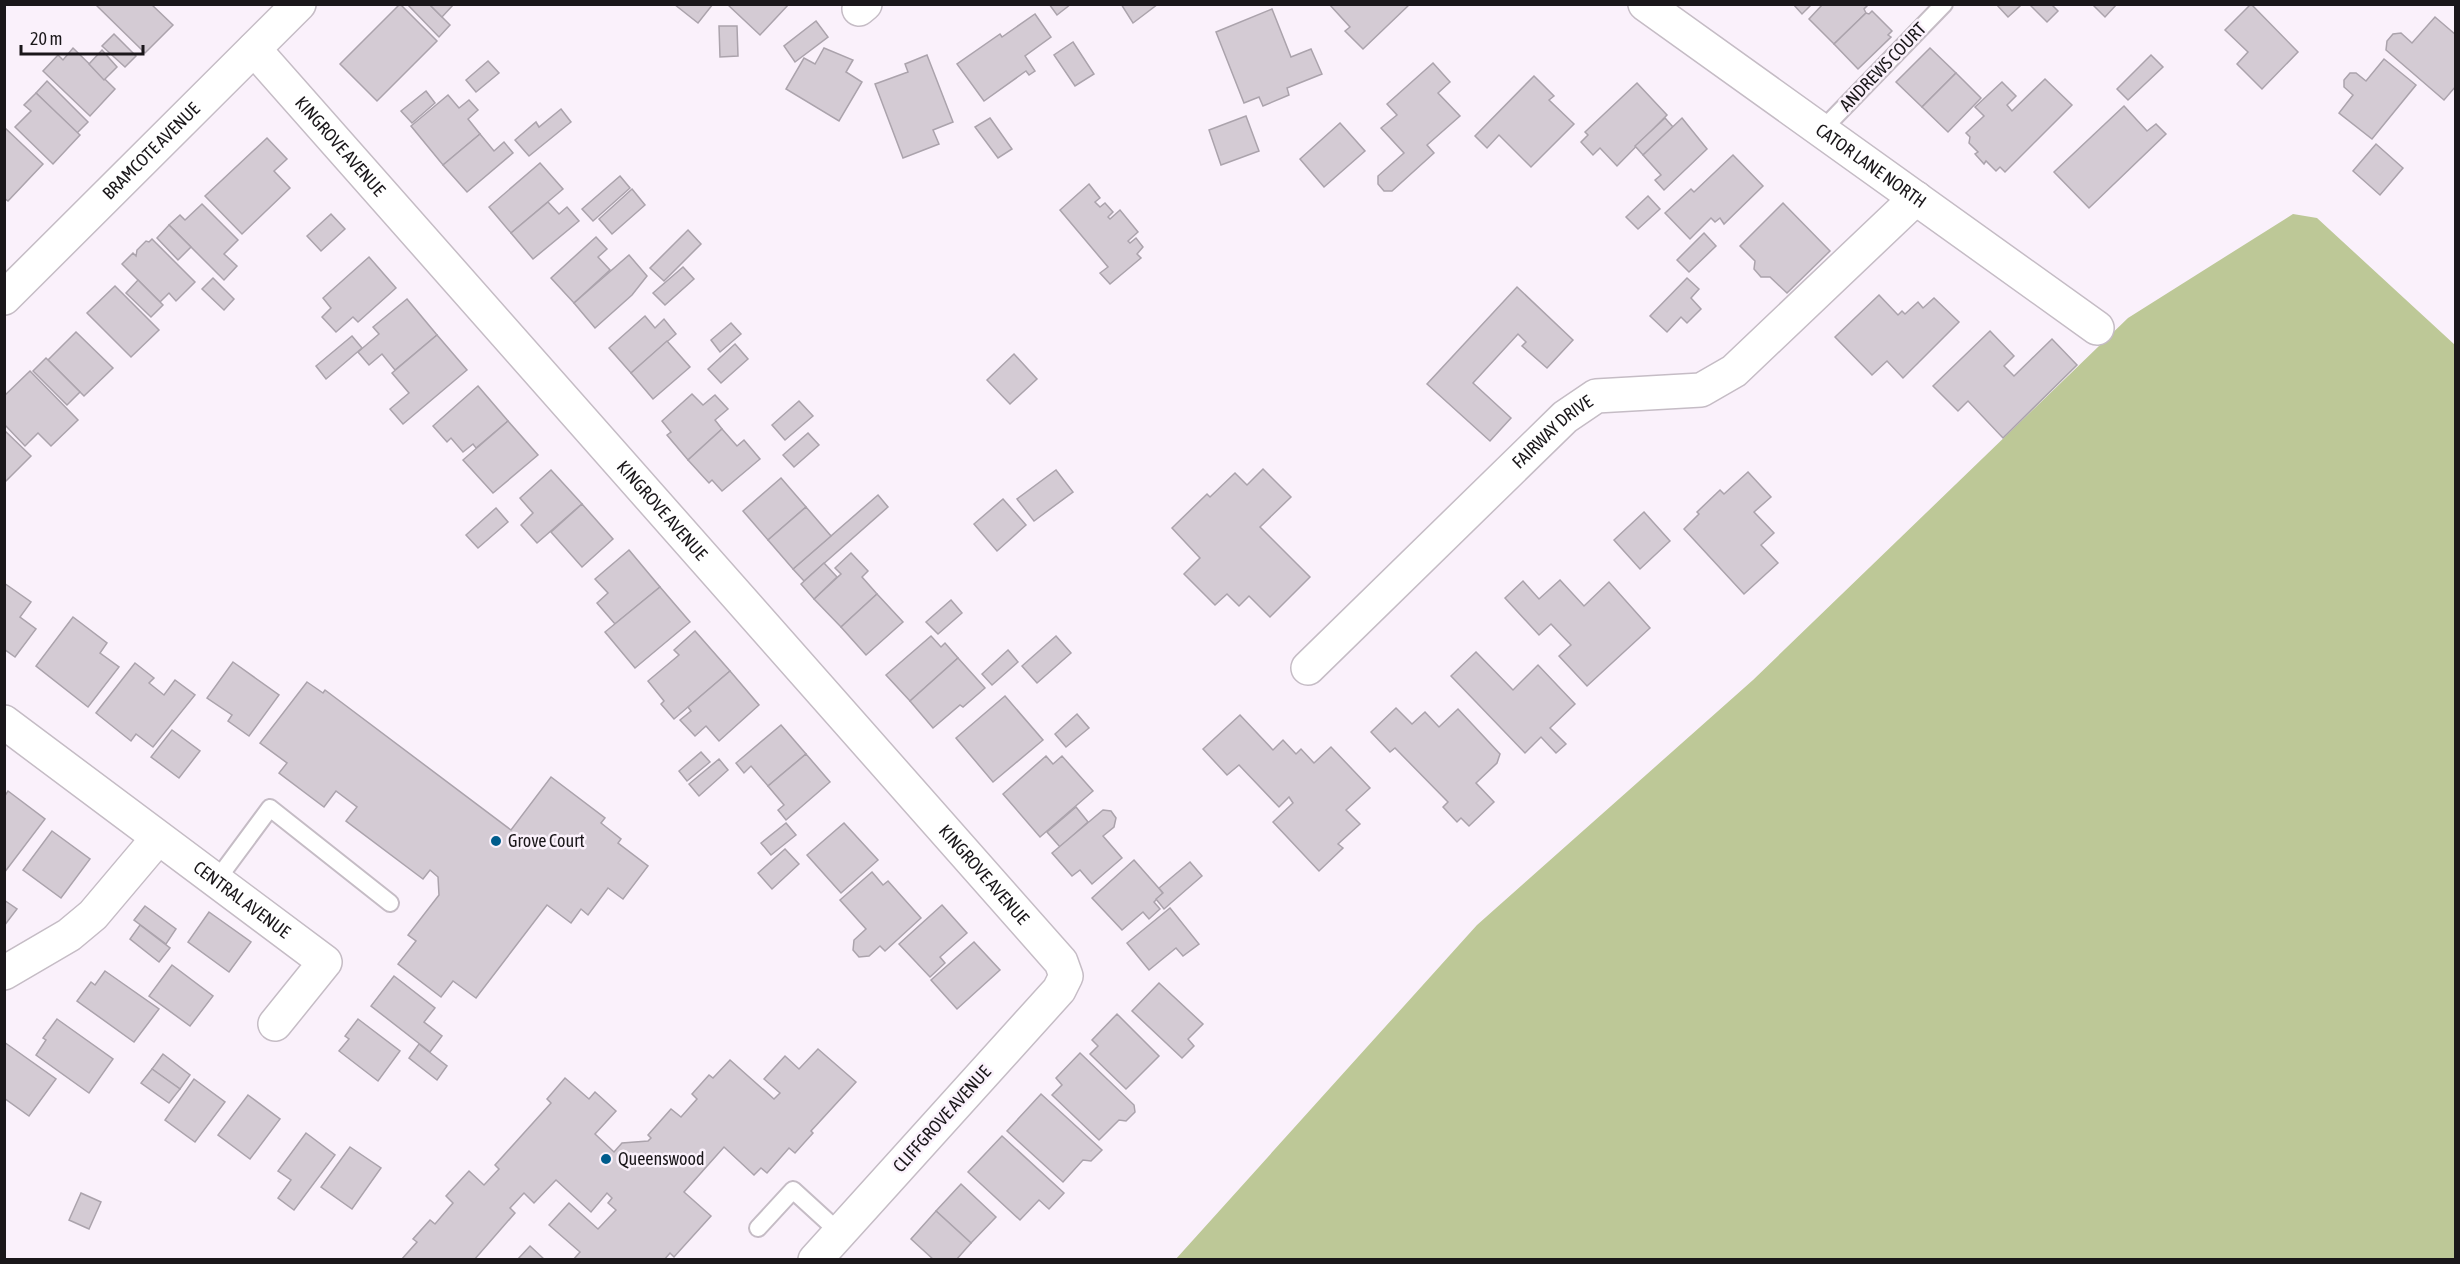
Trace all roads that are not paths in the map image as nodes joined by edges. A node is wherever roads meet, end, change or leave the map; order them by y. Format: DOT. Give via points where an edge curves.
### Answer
graph roads {
  1 [pos="299,4"];
  2 [pos="1646,4"];
  3 [pos="1944,4"];
  4 [pos="254,49"];
  5 [pos="1822,130"];
  6 [pos="1916,198"];
  7 [pos="4,298"];
  8 [pos="2097,328"];
  9 [pos="1308,668"];
  10 [pos="4,722"];
  11 [pos="158,838"];
  12 [pos="216,881"];
  13 [pos="390,903"];
  14 [pos="4,973"];
  15 [pos="1066,976"];
  16 [pos="275,1024"];
  17 [pos="758,1228"];
  18 [pos="839,1232"];
  19 [pos="815,1260"];
  1 -- 4 [label="street, BRAMCOTE AVENUE"];
  2 -- 5 [label="street, CATOR LANE NORTH"];
  3 -- 5 [label="lane, ANDREWS COURT"];
  4 -- 7 [label="street, BRAMCOTE AVENUE"];
  4 -- 15 [label="street, KINGROVE AVENUE" via="1061,962"];
  5 -- 6 [label="street, CATOR LANE NORTH"];
  6 -- 8 [label="street, CATOR LANE NORTH"];
  6 -- 9 [label="street, FAIRWAY DRIVE" via="1734,371 1701,390 1596,396 1564,417"];
  10 -- 11 [label="street, CENTRAL AVENUE"];
  11 -- 12 [label="street, CENTRAL AVENUE"];
  11 -- 14 [label="street" via="93,915 69,935"];
  12 -- 13 [label="lane" via="270,808"];
  12 -- 16 [label="street, CENTRAL AVENUE" via="335,970"];
  15 -- 18 [label="street, CLIFFGROVE AVENUE" via="1052,999"];
  17 -- 18 [label="lane" via="793,1190"];
  18 -- 19 [label="street, CLIFFGROVE AVENUE"];
}
